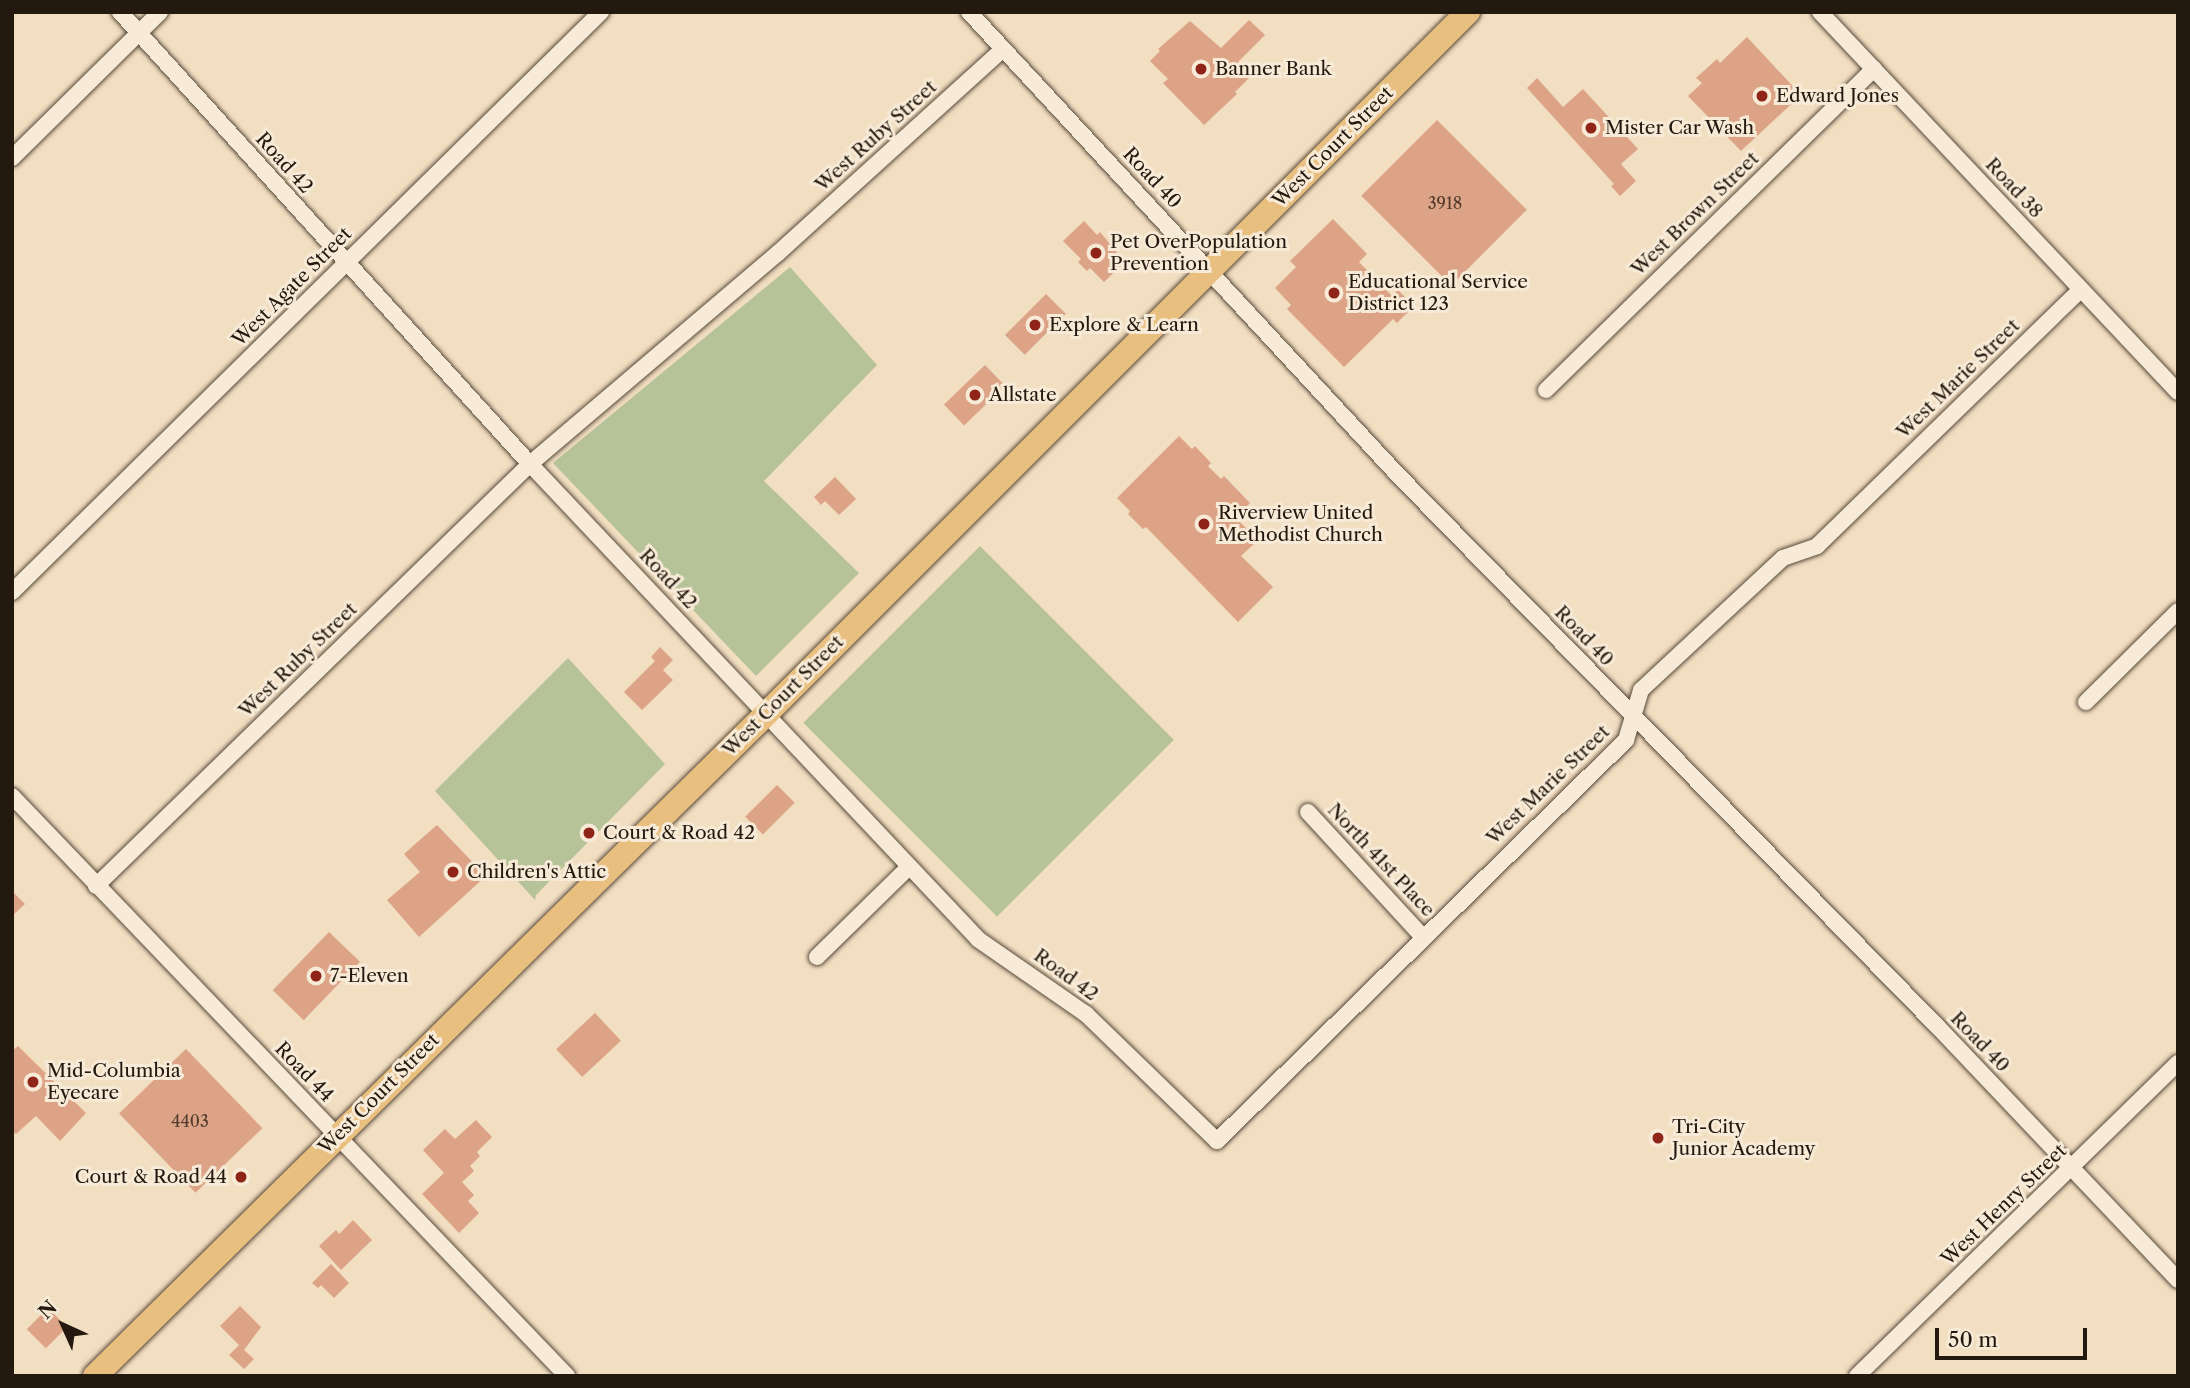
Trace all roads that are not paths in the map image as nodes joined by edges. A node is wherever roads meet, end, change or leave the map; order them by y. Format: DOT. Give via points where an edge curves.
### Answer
graph roads {
  1 [pos="120,12"];
  2 [pos="160,12"];
  3 [pos="601,12"];
  4 [pos="969,12"];
  5 [pos="1468,12"];
  6 [pos="1820,12"];
  7 [pos="139,33"];
  8 [pos="1003,49"];
  9 [pos="1874,69"];
  10 [pos="12,158"];
  11 [pos="346,264"];
  12 [pos="1209,270"];
  13 [pos="2080,290"];
  14 [pos="1546,390"];
  15 [pos="2178,392"];
  16 [pos="530,464"];
  17 [pos="12,592"];
  18 [pos="2178,611"];
  19 [pos="2086,702"];
  20 [pos="766,714"];
  21 [pos="1634,717"];
  22 [pos="12,796"];
  23 [pos="1308,812"];
  24 [pos="909,867"];
  25 [pos="96,886"];
  26 [pos="1422,936"];
  27 [pos="817,957"];
  28 [pos="2178,1063"];
  29 [pos="337,1136"];
  30 [pos="1217,1141"];
  31 [pos="2072,1168"];
  32 [pos="2178,1280"];
  33 [pos="95,1376"];
  34 [pos="566,1376"];
  35 [pos="1857,1376"];
  1 -- 7 [label="street, Road 42"];
  2 -- 7 [label="street"];
  3 -- 11 [label="street, West Agate Street"];
  4 -- 8 [label="street, Road 40"];
  5 -- 12 [label="main road, West Court Street"];
  6 -- 9 [label="street, Road 38"];
  7 -- 10 [label="street"];
  7 -- 11 [label="street, Road 42"];
  8 -- 12 [label="street, Road 40"];
  8 -- 16 [label="street, West Ruby Street" via="777,254"];
  9 -- 13 [label="street, Road 38"];
  9 -- 14 [label="street, West Brown Street"];
  11 -- 16 [label="street, Road 42"];
  11 -- 17 [label="street, West Agate Street"];
  12 -- 20 [label="main road, West Court Street"];
  12 -- 21 [label="street, Road 40" via="1396,473"];
  13 -- 15 [label="street, Road 38"];
  13 -- 21 [label="street, West Marie Street" via="1817,546 1783,558 1641,690"];
  16 -- 20 [label="street, Road 42"];
  16 -- 25 [label="street, West Ruby Street"];
  18 -- 19 [label="street"];
  20 -- 24 [label="street, Road 42"];
  20 -- 29 [label="main road, West Court Street"];
  21 -- 26 [label="street, West Marie Street" via="1626,740"];
  21 -- 31 [label="street, Road 40"];
  22 -- 25 [label="street, Road 44"];
  23 -- 26 [label="street, North 41st Place"];
  24 -- 27 [label="street"];
  24 -- 30 [label="street, Road 42" via="979,940 1086,1014"];
  25 -- 29 [label="street, Road 44"];
  26 -- 30 [label="street, West Marie Street"];
  28 -- 31 [label="street, West Henry Street"];
  29 -- 33 [label="main road, West Court Street"];
  29 -- 34 [label="street, Road 44"];
  31 -- 32 [label="street, Road 40"];
  31 -- 35 [label="street, West Henry Street"];
}
